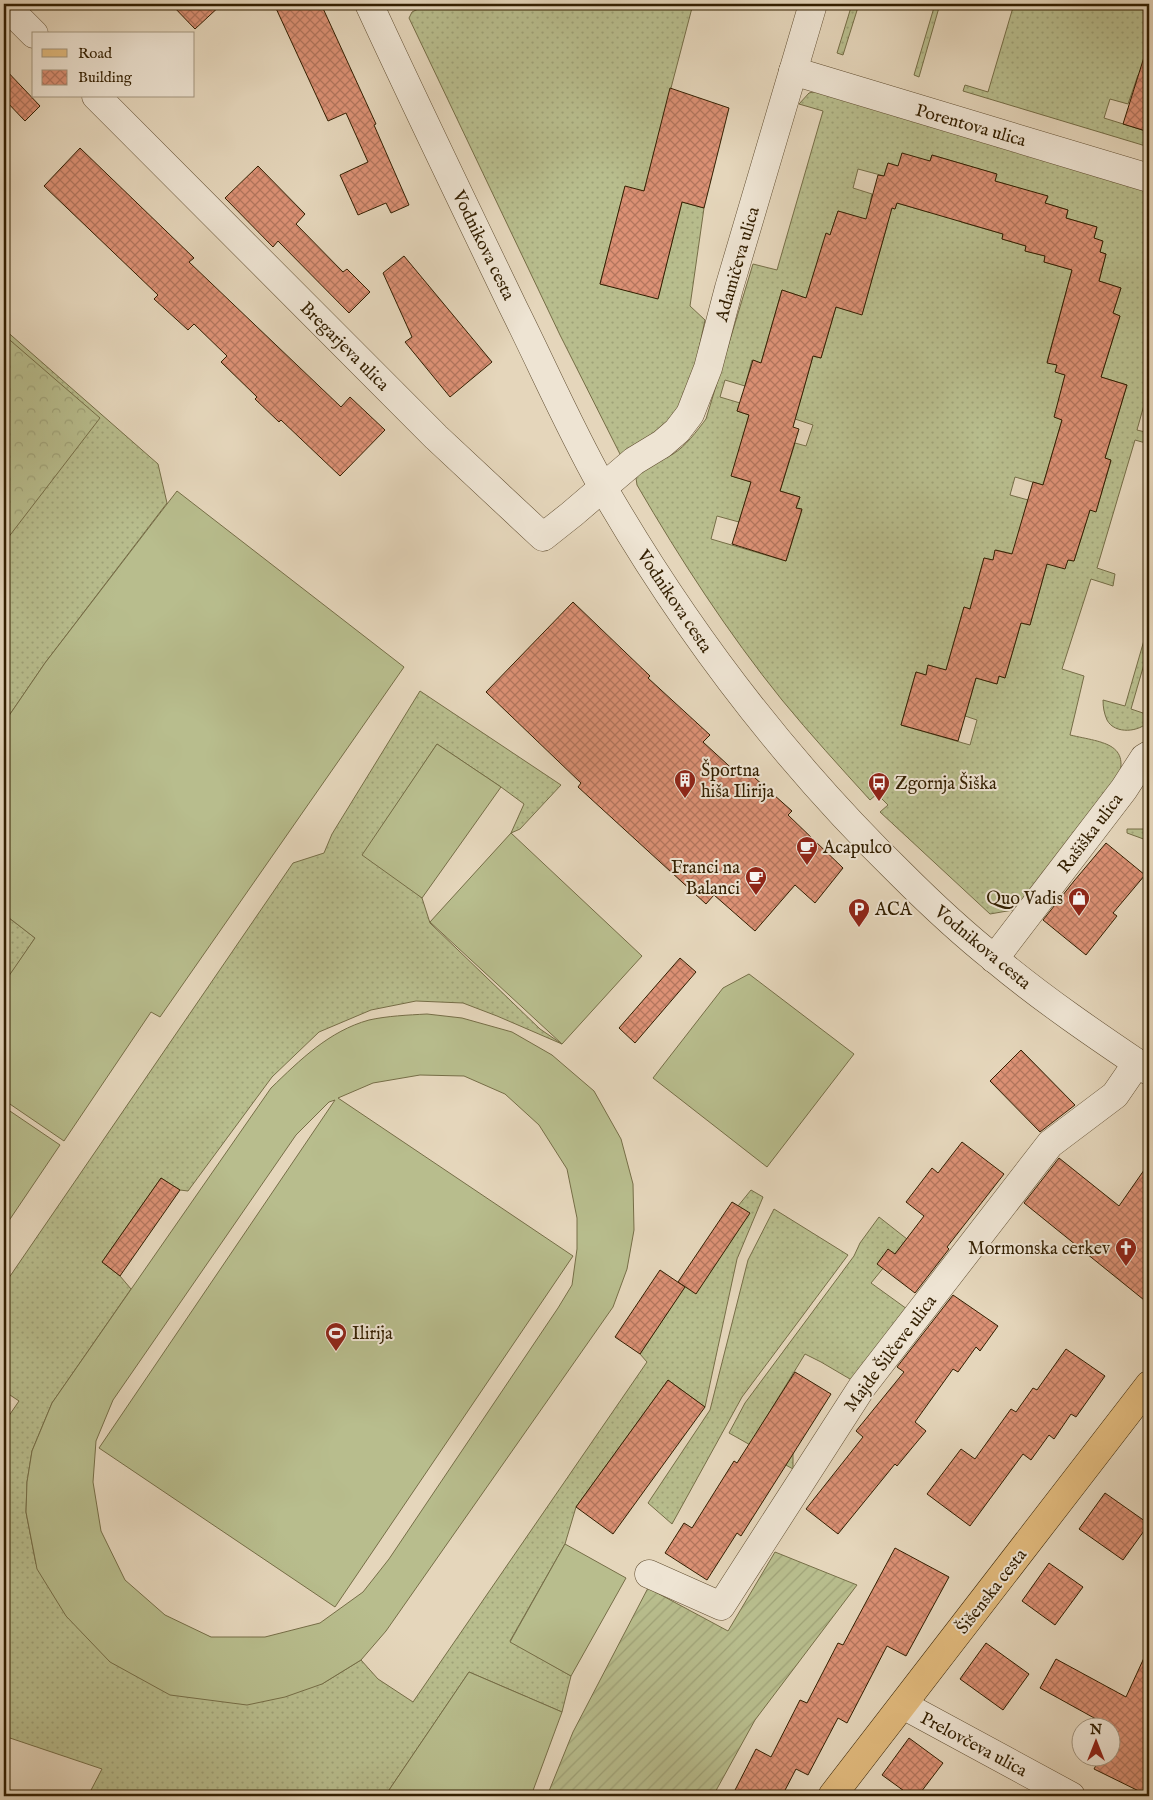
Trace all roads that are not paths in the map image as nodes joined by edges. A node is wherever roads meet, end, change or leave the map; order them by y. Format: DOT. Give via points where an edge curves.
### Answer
graph roads {
  1 [pos="369,4"];
  2 [pos="813,4"];
  3 [pos="10,6"];
  4 [pos="32,32"];
  5 [pos="793,71"];
  6 [pos="98,98"];
  7 [pos="1149,178"];
  8 [pos="603,487"];
  9 [pos="1149,754"];
  10 [pos="994,959"];
  11 [pos="1143,1067"];
  12 [pos="1149,1385"];
  13 [pos="649,1574"];
  14 [pos="903,1705"];
  15 [pos="832,1796"];
  16 [pos="1071,1796"];
  1 -- 8 [label="street, Vodnikova cesta" via="580,446"];
  2 -- 5 [label="street, Adamičeva ulica"];
  3 -- 4 [label="street"];
  5 -- 7 [label="street, Porentova ulica"];
  5 -- 8 [label="street, Adamičeva ulica" via="708,368 690,414 662,444 634,461"];
  6 -- 8 [label="street, Bregarjeva ulica" via="436,437 543,537"];
  8 -- 10 [label="street, Vodnikova cesta" via="700,639 817,788 941,913"];
  9 -- 10 [label="street, Rašiška ulica"];
  10 -- 11 [label="street, Vodnikova cesta" via="1046,1000"];
  11 -- 13 [label="street, Majde Šilčeve ulica" via="1115,1095 1050,1144 868,1379 722,1606"];
  12 -- 14 [label="main road, Šišenska cesta"];
  14 -- 15 [label="main road, Šišenska cesta"];
  14 -- 16 [label="street, Prelovčeva ulica"];
}
